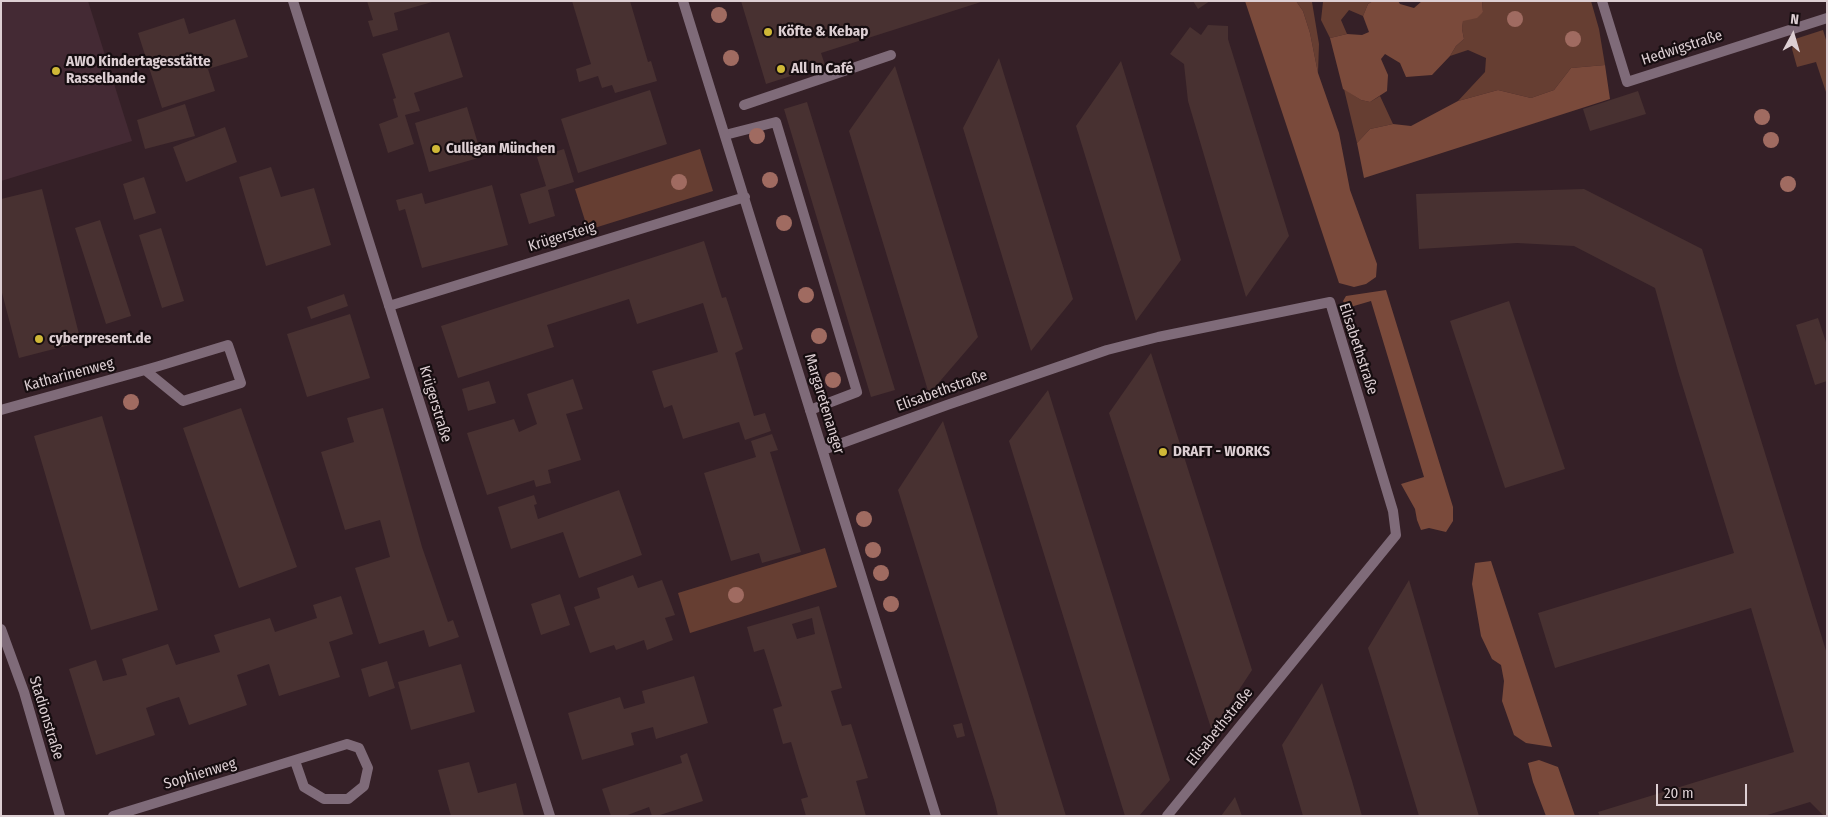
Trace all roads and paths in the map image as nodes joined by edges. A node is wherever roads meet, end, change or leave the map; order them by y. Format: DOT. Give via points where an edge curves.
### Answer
graph roads {
  1 [pos="293,1"];
  2 [pos="683,1"];
  3 [pos="1602,1"];
  4 [pos="1826,18"];
  5 [pos="891,55"];
  6 [pos="744,105"];
  7 [pos="725,134"];
  8 [pos="745,197"];
  9 [pos="389,306"];
  10 [pos="145,370"];
  11 [pos="1,410"];
  12 [pos="810,410"];
  13 [pos="823,450"];
  14 [pos="1,629"];
  15 [pos="295,761"];
  16 [pos="60,816"];
  17 [pos="113,816"];
  18 [pos="550,816"];
  19 [pos="936,816"];
  20 [pos="1168,816"];
  1 -- 9 [label="street, Krügerstraße"];
  2 -- 7 [label="street, Margaretenanger"];
  3 -- 4 [label="street, Hedwigstraße" via="1627,82"];
  5 -- 6 [label="street"];
  7 -- 8 [label="street, Margaretenanger"];
  7 -- 12 [label="street" via="776,122 857,392"];
  8 -- 9 [label="street, Krügersteig"];
  8 -- 12 [label="street, Margaretenanger"];
  9 -- 18 [label="street, Krügerstraße"];
  10 -- 10 [label="street, Katharinenweg" via="228,345 241,383 183,401"];
  10 -- 11 [label="street, Katharinenweg"];
  12 -- 13 [label="street, Margaretenanger"];
  13 -- 19 [label="street, Margaretenanger"];
  13 -- 20 [label="street, Elisabethstraße" via="1107,350 1330,302 1393,511 1396,535"];
  14 -- 16 [label="street, Stadionstraße" via="24,692"];
  15 -- 15 [label="street, Sophienweg" via="347,744 359,748 368,768 364,786 348,798 324,798 304,787"];
  15 -- 17 [label="street, Sophienweg"];
}
